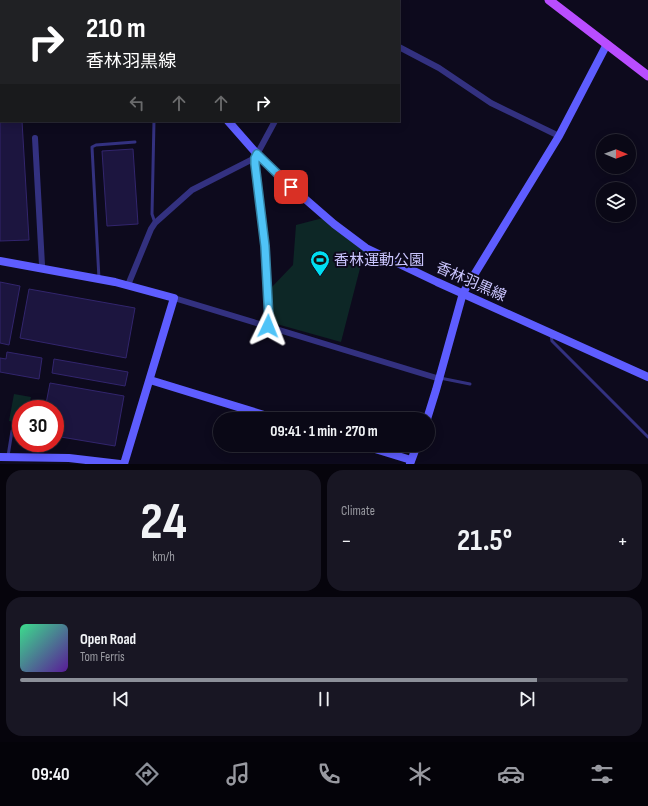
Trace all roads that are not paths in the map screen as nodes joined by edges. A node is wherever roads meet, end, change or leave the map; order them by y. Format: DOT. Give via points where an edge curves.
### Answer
graph roads {
  1 [pos="549,0"];
  2 [pos="607,44"];
  3 [pos="400,48"];
  4 [pos="648,76"];
  5 [pos="154,122"];
  6 [pos="229,122"];
  7 [pos="274,122"];
  8 [pos="559,136"];
  9 [pos="35,138"];
  10 [pos="135,142"];
  11 [pos="256,156"];
  12 [pos="155,223"];
  13 [pos="0,261"];
  14 [pos="41,269"];
  15 [pos="98,279"];
  16 [pos="128,285"];
  17 [pos="463,293"];
  18 [pos="174,298"];
  19 [pos="268,326"];
  20 [pos="551,333"];
  21 [pos="648,377"];
  22 [pos="440,379"];
  23 [pos="150,380"];
  24 [pos="470,384"];
  25 [pos="254,412"];
  26 [pos="429,412"];
  27 [pos="12,431"];
  28 [pos="648,437"];
  29 [pos="382,452"];
  30 [pos="414,452"];
  31 [pos="4,457"];
  32 [pos="67,461"];
  33 [pos="410,462"];
  34 [pos="120,464"];
  35 [pos="124,464"];
  1 -- 2 [label="main road"];
  2 -- 4 [label="main road"];
  2 -- 8 [label="street"];
  3 -- 8 [label="street" via="439,68 491,103"];
  5 -- 12 [label="lane" via="152,214"];
  6 -- 11 [label="street, 香林羽黒線"];
  7 -- 11 [label="street"];
  8 -- 17 [label="street"];
  9 -- 14 [label="street"];
  10 -- 15 [label="lane" via="92,147"];
  11 -- 12 [label="street" via="196,188"];
  11 -- 17 [label="street, 香林羽黒線" via="351,238 374,252"];
  11 -- 19 [label="street" via="266,257"];
  12 -- 16 [label="street"];
  13 -- 14 [label="street"];
  14 -- 15 [label="street"];
  15 -- 16 [label="street"];
  16 -- 18 [label="street"];
  17 -- 20 [label="street, 香林羽黒線"];
  17 -- 22 [label="street"];
  18 -- 19 [label="street"];
  18 -- 23 [label="street"];
  19 -- 22 [label="street"];
  20 -- 21 [label="street, 香林羽黒線"];
  20 -- 28 [label="lane" via="552,340"];
  22 -- 24 [label="lane"];
  22 -- 26 [label="street"];
  23 -- 25 [label="street"];
  23 -- 35 [label="street"];
  27 -- 31 [label="lane"];
  29 -- 33 [label="street"];
  30 -- 33 [label="street"];
  31 -- 32 [label="street"];
  32 -- 34 [label="street"];
}
